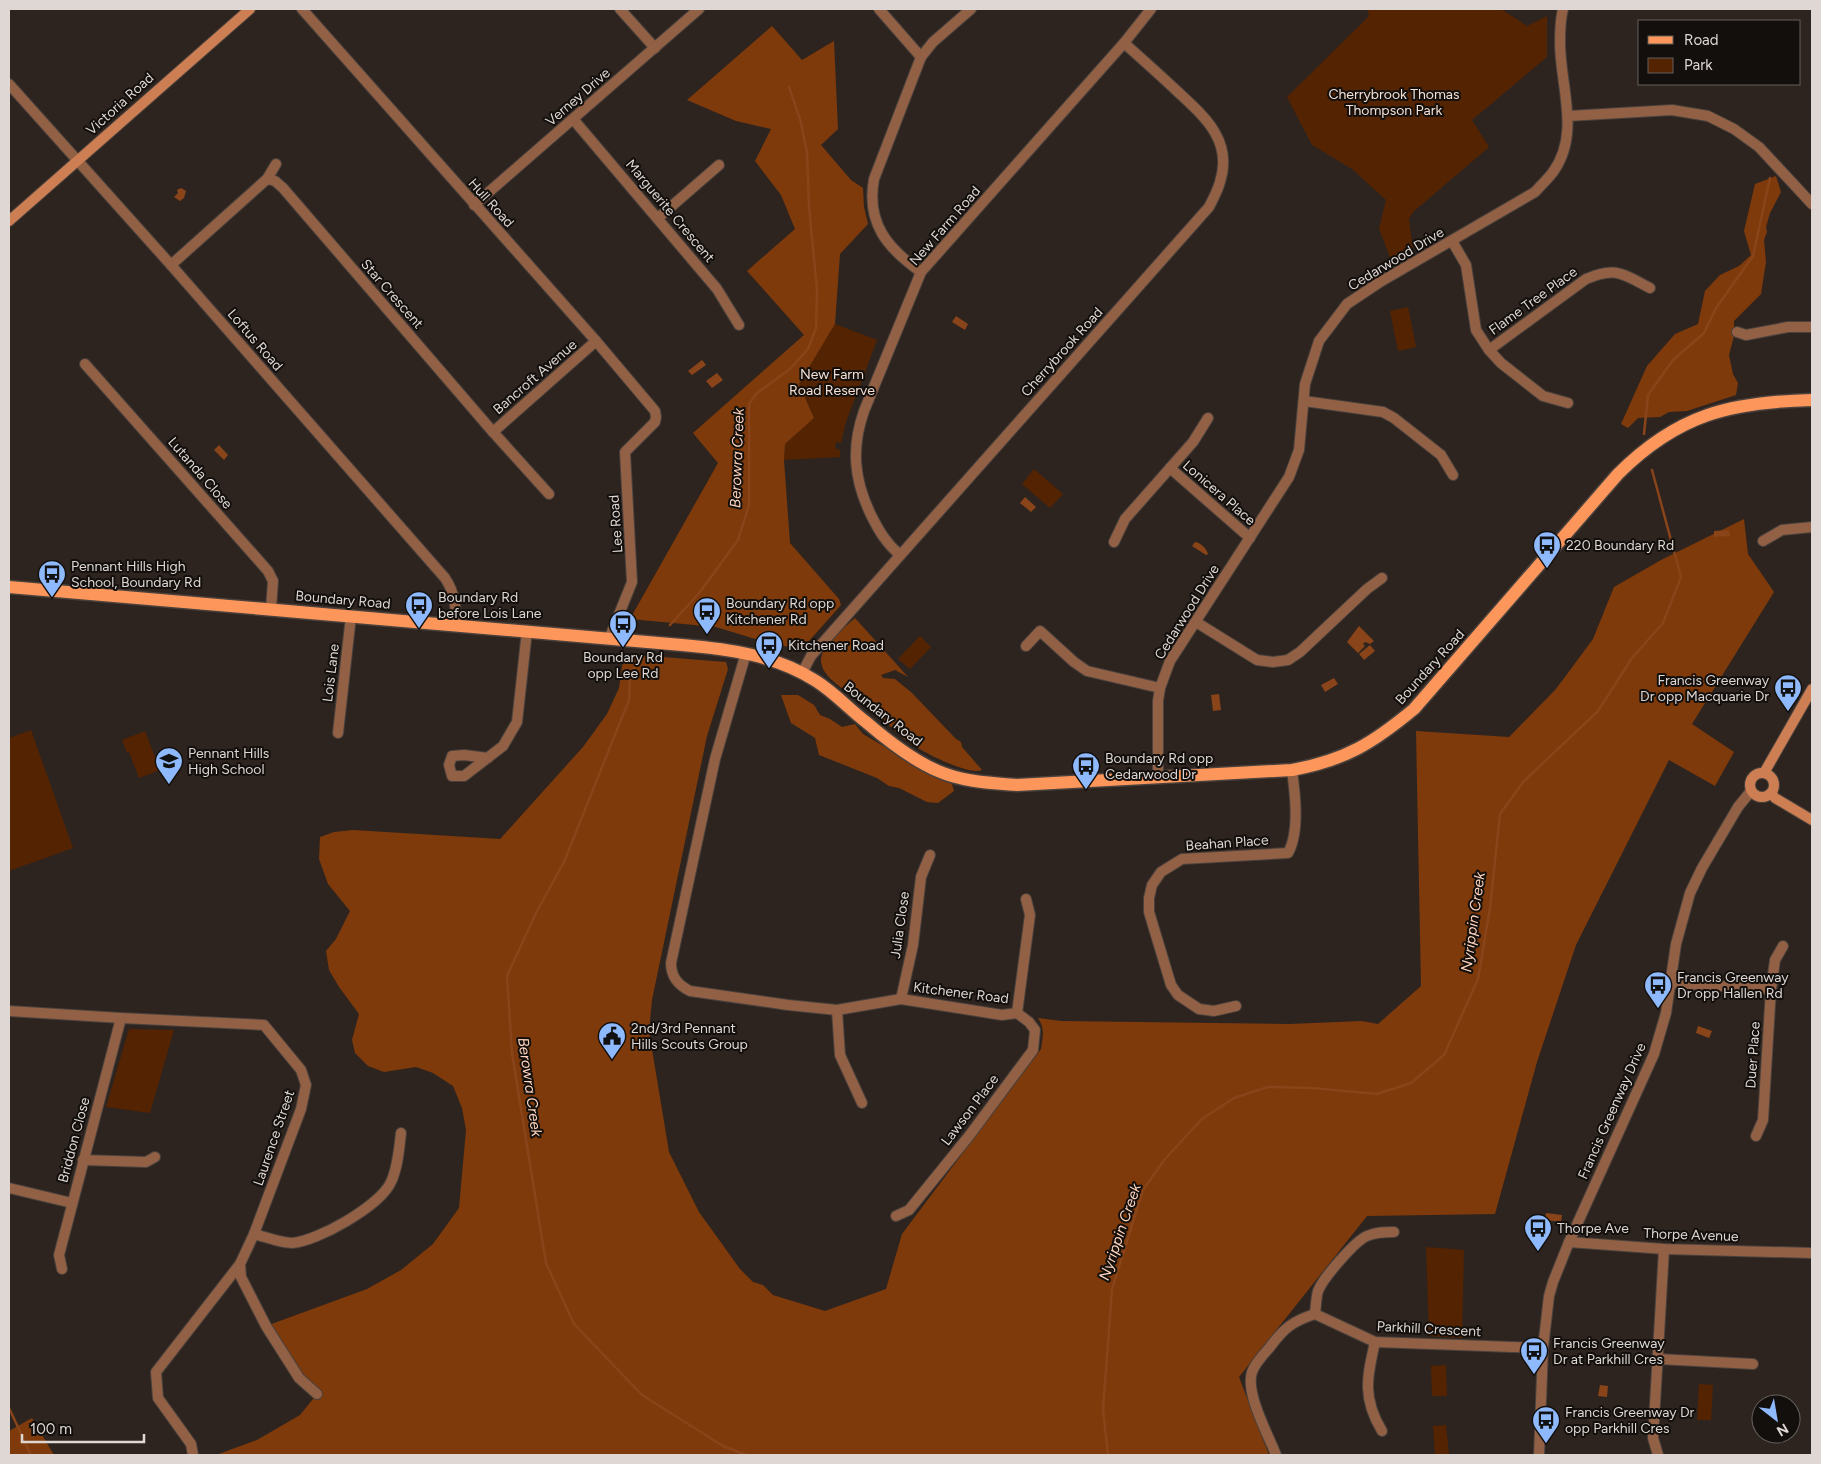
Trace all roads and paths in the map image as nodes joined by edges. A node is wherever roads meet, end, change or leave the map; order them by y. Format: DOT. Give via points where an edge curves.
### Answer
graph roads {
  1 [pos="250,9"];
  2 [pos="302,9"];
  3 [pos="620,9"];
  4 [pos="699,9"];
  5 [pos="879,9"];
  6 [pos="971,9"];
  7 [pos="1151,9"];
  8 [pos="1563,9"];
  9 [pos="1124,43"];
  10 [pos="655,48"];
  11 [pos="921,57"];
  12 [pos="9,84"];
  13 [pos="1568,116"];
  14 [pos="574,119"];
  15 [pos="78,160"];
  16 [pos="276,164"];
  17 [pos="719,165"];
  18 [pos="266,179"];
  19 [pos="474,204"];
  20 [pos="1812,204"];
  21 [pos="658,218"];
  22 [pos="9,221"];
  23 [pos="1452,241"];
  24 [pos="171,265"];
  25 [pos="921,272"];
  26 [pos="1650,288"];
  27 [pos="739,325"];
  28 [pos="1812,327"];
  29 [pos="1737,332"];
  30 [pos="596,342"];
  31 [pos="1489,350"];
  32 [pos="85,364"];
  33 [pos="1812,400"];
  34 [pos="1304,401"];
  35 [pos="1568,403"];
  36 [pos="656,417"];
  37 [pos="1208,418"];
  38 [pos="493,432"];
  39 [pos="1170,468"];
  40 [pos="1453,475"];
  41 [pos="549,494"];
  42 [pos="1812,527"];
  43 [pos="1250,538"];
  44 [pos="1763,541"];
  45 [pos="1114,542"];
  46 [pos="900,555"];
  47 [pos="1382,578"];
  48 [pos="9,587"];
  49 [pos="271,609"];
  50 [pos="351,616"];
  51 [pos="1196,622"];
  52 [pos="456,625"];
  53 [pos="527,632"];
  54 [pos="610,639"];
  55 [pos="1026,646"];
  56 [pos="746,654"];
  57 [pos="802,673"];
  58 [pos="1160,688"];
  59 [pos="1812,689"];
  60 [pos="338,733"];
  61 [pos="488,758"];
  62 [pos="1292,770"];
  63 [pos="1764,772"];
  64 [pos="1158,776"];
  65 [pos="1751,791"];
  66 [pos="1771,793"];
  67 [pos="1812,820"];
  68 [pos="930,855"];
  69 [pos="1026,899"];
  70 [pos="1783,946"];
  71 [pos="1672,982"];
  72 [pos="1771,989"];
  73 [pos="901,999"];
  74 [pos="1236,1006"];
  75 [pos="837,1010"];
  76 [pos="9,1011"];
  77 [pos="1017,1013"];
  78 [pos="121,1018"];
  79 [pos="862,1103"];
  80 [pos="401,1133"];
  81 [pos="1756,1136"];
  82 [pos="155,1157"];
  83 [pos="83,1160"];
  84 [pos="9,1188"];
  85 [pos="72,1203"];
  86 [pos="896,1216"];
  87 [pos="1394,1232"];
  88 [pos="254,1234"];
  89 [pos="1569,1242"];
  90 [pos="1664,1249"];
  91 [pos="1812,1253"];
  92 [pos="240,1264"];
  93 [pos="62,1269"];
  94 [pos="1315,1314"];
  95 [pos="1375,1342"];
  96 [pos="1544,1348"];
  97 [pos="1658,1359"];
  98 [pos="1753,1364"];
  99 [pos="317,1394"];
  100 [pos="1382,1431"];
  101 [pos="193,1455"];
  102 [pos="1276,1455"];
  103 [pos="1539,1455"];
  104 [pos="1658,1455"];
  1 -- 15 [label="street, Victoria Road"];
  2 -- 19 [label="street, Hull Road"];
  3 -- 10 [label="street"];
  4 -- 10 [label="street, Verney Drive"];
  5 -- 11 [label="street"];
  6 -- 11 [label="street" via="933,42"];
  7 -- 9 [label="street, New Farm Road"];
  8 -- 13 [label="street, Cedarwood Drive" via="1560,56"];
  9 -- 25 [label="street, New Farm Road"];
  9 -- 46 [label="street, Cherrybrook Road" via="1210,124 1218,137 1222,155 1220,183 1209,206"];
  10 -- 14 [label="street, Verney Drive"];
  11 -- 25 [label="street" via="874,179 871,195 879,230 902,259"];
  12 -- 15 [label="street, Loftus Road"];
  13 -- 20 [label="street" via="1672,110 1708,116 1759,147"];
  13 -- 23 [label="street, Cedarwood Drive" via="1566,145 1554,170 1535,192"];
  14 -- 19 [label="street, Verney Drive"];
  14 -- 21 [label="street, Marguerite Crescent"];
  15 -- 22 [label="street, Victoria Road"];
  15 -- 24 [label="street, Loftus Road"];
  16 -- 18 [label="street"];
  17 -- 21 [label="street"];
  18 -- 24 [label="street"];
  18 -- 38 [label="street, Star Crescent" via="283,188"];
  19 -- 30 [label="street, Hull Road"];
  21 -- 27 [label="street, Marguerite Crescent" via="717,289"];
  23 -- 31 [label="street" via="1466,265 1476,330"];
  23 -- 34 [label="street, Cedarwood Drive" via="1347,304 1319,341 1304,384"];
  24 -- 52 [label="street, Loftus Road" via="445,578 456,601"];
  25 -- 46 [label="street, New Farm Road" via="864,411 856,448 857,474 863,498 883,538"];
  26 -- 31 [label="street, Flame Tree Place" via="1621,273 1603,272 1586,279"];
  28 -- 29 [label="street" via="1746,334"];
  30 -- 36 [label="street, Hull Road" via="653,408"];
  30 -- 38 [label="street, Bancroft Avenue"];
  31 -- 35 [label="street" via="1544,396"];
  32 -- 49 [label="street, Lutanda Close" via="268,571 273,581"];
  33 -- 62 [label="main road, Boundary Road" via="1736,406 1697,419 1654,442 1618,474 1414,709 1384,734 1357,750 1321,765"];
  34 -- 40 [label="street" via="1383,412 1441,455"];
  34 -- 43 [label="street, Cedarwood Drive" via="1299,450 1292,471"];
  36 -- 54 [label="street, Lee Road" via="653,425 625,452 633,577"];
  37 -- 39 [label="street, Lonicera Place" via="1193,442"];
  38 -- 41 [label="street, Star Crescent"];
  39 -- 43 [label="street, Lonicera Place"];
  39 -- 45 [label="street, Lonicera Place" via="1125,519"];
  42 -- 44 [label="street" via="1782,530"];
  43 -- 51 [label="street, Cedarwood Drive"];
  46 -- 57 [label="street, Cherrybrook Road" via="811,656"];
  47 -- 51 [label="street" via="1288,660 1257,660"];
  48 -- 49 [label="main road, Boundary Road"];
  49 -- 50 [label="main road, Boundary Road"];
  50 -- 52 [label="main road, Boundary Road"];
  50 -- 60 [label="street, Lois Lane"];
  51 -- 58 [label="street, Cedarwood Drive" via="1170,661"];
  52 -- 53 [label="main road, Boundary Road"];
  53 -- 54 [label="main road, Boundary Road"];
  53 -- 61 [label="street" via="518,722 503,746"];
  54 -- 56 [label="main road, Boundary Road"];
  55 -- 58 [label="street" via="1040,631 1087,671"];
  56 -- 57 [label="main road, Boundary Road" via="761,656"];
  56 -- 75 [label="street, Kitchener Road" via="715,759 671,970 676,981 690,991"];
  57 -- 64 [label="main road, Boundary Road" via="838,696 865,722 915,759 965,779 1017,785"];
  58 -- 64 [label="street, Cedarwood Drive"];
  59 -- 63 [label="street"];
  62 -- 64 [label="main road, Boundary Road"];
  62 -- 74 [label="street, Beahan Place" via="1296,802 1293,845 1288,853 1182,859 1161,872 1152,885 1150,912 1173,989 1198,1009 1214,1011"];
  63 -- 65 [label="street" via="1752,778"];
  63 -- 66 [label="street" via="1773,779"];
  65 -- 66 [label="street" via="1761,797"];
  65 -- 71 [label="street, Francis Greenway Drive" via="1738,807 1690,893 1676,944"];
  66 -- 67 [label="street"];
  68 -- 73 [label="street, Julia Close" via="921,877 914,945"];
  69 -- 77 [label="street" via="1030,915"];
  70 -- 72 [label="street, Duer Place" via="1775,960"];
  71 -- 72 [label="street"];
  71 -- 89 [label="street, Francis Greenway Drive" via="1654,1054"];
  72 -- 81 [label="street, Duer Place" via="1763,1120"];
  73 -- 75 [label="street, Kitchener Road"];
  73 -- 77 [label="street, Kitchener Road" via="1002,1015"];
  75 -- 79 [label="street" via="840,1055"];
  76 -- 78 [label="street, Laurence Street"];
  77 -- 86 [label="street, Lawson Place" via="1035,1030 1033,1050 909,1210"];
  78 -- 83 [label="street, Briddon Close"];
  78 -- 88 [label="street, Laurence Street" via="264,1025 302,1070 306,1085 300,1109"];
  80 -- 88 [label="street" via="391,1183 377,1200 313,1239 289,1243"];
  82 -- 83 [label="street" via="146,1162"];
  83 -- 85 [label="street, Briddon Close"];
  84 -- 85 [label="street"];
  85 -- 93 [label="street, Briddon Close" via="59,1256"];
  87 -- 94 [label="street" via="1379,1232 1357,1242 1319,1288"];
  88 -- 92 [label="street, Laurence Street"];
  89 -- 90 [label="street, Thorpe Avenue"];
  89 -- 96 [label="street, Francis Greenway Drive" via="1549,1296"];
  90 -- 91 [label="street, Thorpe Avenue"];
  90 -- 97 [label="street"];
  92 -- 99 [label="street" via="241,1277 266,1326 299,1378"];
  92 -- 101 [label="street, Laurence Street" via="156,1372 158,1398 191,1444"];
  94 -- 95 [label="street, Parkhill Crescent"];
  94 -- 102 [label="street" via="1299,1319 1283,1330 1253,1369 1251,1394"];
  95 -- 96 [label="street, Parkhill Crescent"];
  95 -- 100 [label="street" via="1368,1375 1369,1403"];
  96 -- 103 [label="street, Francis Greenway Drive"];
  97 -- 98 [label="street"];
  97 -- 104 [label="street" via="1653,1438"];
}
